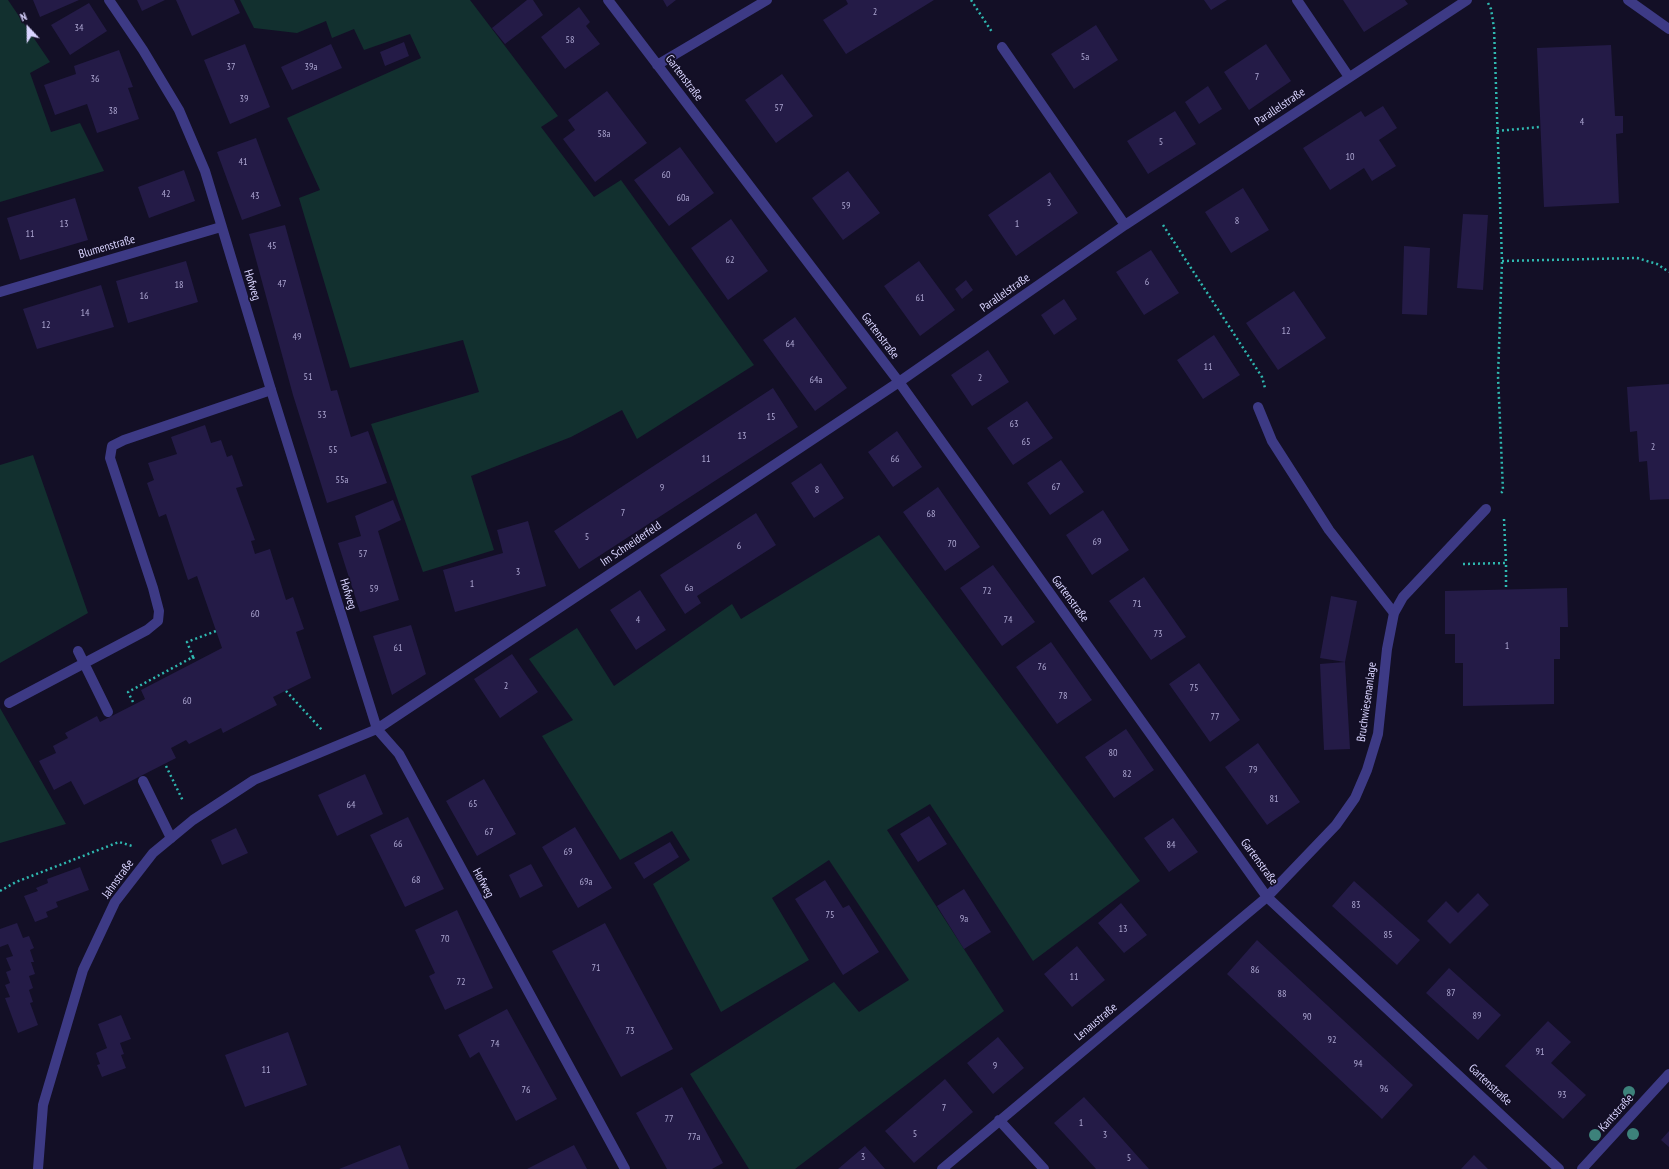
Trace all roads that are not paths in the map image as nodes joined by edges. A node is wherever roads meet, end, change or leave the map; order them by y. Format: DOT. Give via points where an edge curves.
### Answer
graph roads {
  1 [pos="109,0"];
  2 [pos="608,0"];
  3 [pos="767,0"];
  4 [pos="1297,0"];
  5 [pos="1467,0"];
  6 [pos="1628,0"];
  7 [pos="1669,29"];
  8 [pos="1002,47"];
  9 [pos="657,65"];
  10 [pos="1349,77"];
  11 [pos="1125,225"];
  12 [pos="221,227"];
  13 [pos="0,292"];
  14 [pos="899,382"];
  15 [pos="270,390"];
  16 [pos="1258,407"];
  17 [pos="1486,509"];
  18 [pos="1394,613"];
  19 [pos="78,651"];
  20 [pos="84,664"];
  21 [pos="9,703"];
  22 [pos="108,712"];
  23 [pos="377,729"];
  24 [pos="142,781"];
  25 [pos="171,838"];
  26 [pos="1267,897"];
  27 [pos="1669,1074"];
  28 [pos="999,1120"];
  29 [pos="38,1169"];
  30 [pos="625,1169"];
  31 [pos="942,1169"];
  32 [pos="1044,1169"];
  33 [pos="1559,1169"];
  34 [pos="1582,1169"];
  1 -- 12 [label="street, Hofweg" via="179,110 205,172"];
  2 -- 9 [label="street, Gartenstraße"];
  3 -- 9 [label="street"];
  4 -- 10 [label="street"];
  5 -- 10 [label="street, Parallelstraße"];
  6 -- 7 [label="street"];
  8 -- 11 [label="street"];
  9 -- 14 [label="street, Gartenstraße"];
  10 -- 11 [label="street, Parallelstraße"];
  11 -- 14 [label="street, Parallelstraße"];
  12 -- 13 [label="street, Blumenstraße"];
  12 -- 15 [label="street, Hofweg"];
  14 -- 23 [label="street, Im Schneiderfeld"];
  14 -- 26 [label="street, Gartenstraße"];
  15 -- 20 [label="street" via="112,446 110,458 153,588 159,611 158,621 147,630"];
  15 -- 23 [label="street, Hofweg"];
  16 -- 18 [label="street" via="1272,441 1329,530"];
  17 -- 18 [label="street, Bruchwiesenanlage" via="1403,597"];
  18 -- 26 [label="street, Bruchwiesenanlage" via="1387,649 1378,734 1355,798 1336,825"];
  19 -- 20 [label="street"];
  20 -- 21 [label="street"];
  20 -- 22 [label="street"];
  23 -- 25 [label="street, Jahnstraße" via="254,780 196,818"];
  23 -- 30 [label="street, Hofweg" via="399,754"];
  24 -- 25 [label="street"];
  25 -- 29 [label="street, Jahnstraße" via="153,854 115,902 83,970 43,1106"];
  26 -- 28 [label="street, Lenaustraße"];
  26 -- 33 [label="street, Gartenstraße"];
  27 -- 34 [label="street, Kantstraße"];
  28 -- 31 [label="street, Lenaustraße"];
  28 -- 32 [label="street"];
}
